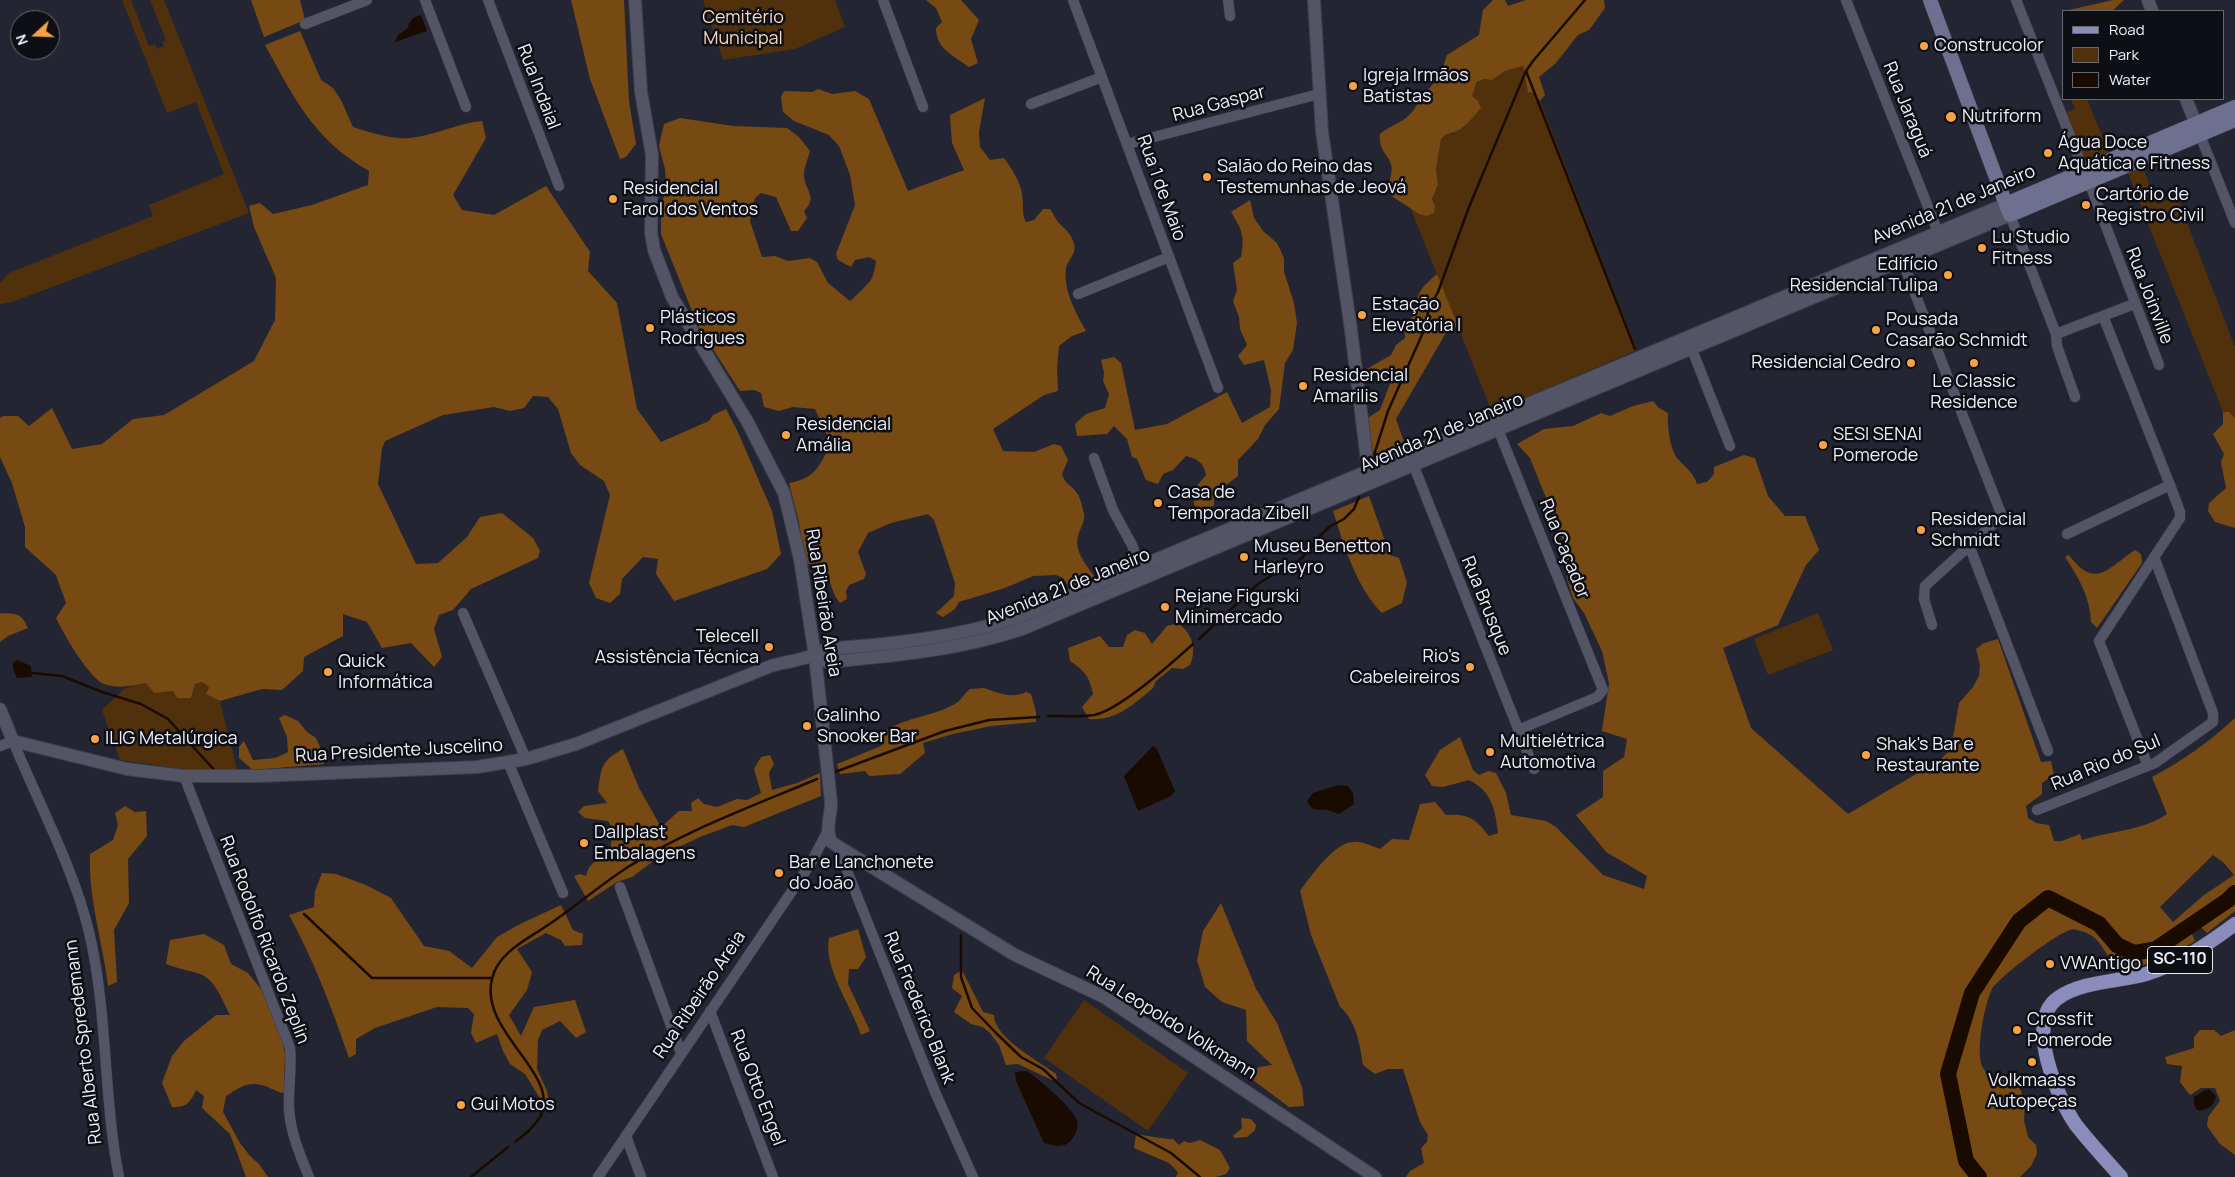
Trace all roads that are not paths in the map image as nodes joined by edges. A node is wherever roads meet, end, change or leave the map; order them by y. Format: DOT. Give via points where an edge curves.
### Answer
graph roads {
  1 [pos="367,0"];
  2 [pos="425,0"];
  3 [pos="488,0"];
  4 [pos="635,0"];
  5 [pos="883,0"];
  6 [pos="1074,0"];
  7 [pos="1228,0"];
  8 [pos="1314,0"];
  9 [pos="1846,0"];
  10 [pos="1930,0"];
  11 [pos="2016,0"];
  12 [pos="1230,16"];
  13 [pos="305,24"];
  14 [pos="1102,77"];
  15 [pos="1319,94"];
  16 [pos="2186,100"];
  17 [pos="1031,104"];
  18 [pos="466,107"];
  19 [pos="923,107"];
  20 [pos="2235,107"];
  21 [pos="2235,120"];
  22 [pos="2198,130"];
  23 [pos="1127,144"];
  24 [pos="2086,177"];
  25 [pos="559,186"];
  26 [pos="2008,209"];
  27 [pos="2235,223"];
  28 [pos="1938,232"];
  29 [pos="1900,255"];
  30 [pos="1169,257"];
  31 [pos="1078,294"];
  32 [pos="2134,304"];
  33 [pos="2103,316"];
  34 [pos="2056,334"];
  35 [pos="1689,343"];
  36 [pos="2159,365"];
  37 [pos="1218,388"];
  38 [pos="2075,398"];
  39 [pos="1496,424"];
  40 [pos="1730,446"];
  41 [pos="1094,458"];
  42 [pos="1411,459"];
  43 [pos="1369,477"];
  44 [pos="2170,485"];
  45 [pos="2068,534"];
  46 [pos="1969,545"];
  47 [pos="2154,557"];
  48 [pos="1142,572"];
  49 [pos="463,613"];
  50 [pos="1932,625"];
  51 [pos="815,656"];
  52 [pos="0,709"];
  53 [pos="1518,730"];
  54 [pos="13,741"];
  55 [pos="0,746"];
  56 [pos="2048,751"];
  57 [pos="526,759"];
  58 [pos="508,762"];
  59 [pos="2148,766"];
  60 [pos="1534,769"];
  61 [pos="184,776"];
  62 [pos="2037,810"];
  63 [pos="828,828"];
  64 [pos="838,848"];
  65 [pos="620,887"];
  66 [pos="563,893"];
  67 [pos="2235,924"];
  68 [pos="710,1011"];
  69 [pos="682,1052"];
  70 [pos="626,1136"];
  71 [pos="2101,1155"];
  72 [pos="119,1177"];
  73 [pos="308,1177"];
  74 [pos="598,1177"];
  75 [pos="641,1177"];
  76 [pos="773,1177"];
  77 [pos="973,1177"];
  78 [pos="1375,1177"];
  79 [pos="2110,1177"];
  80 [pos="2121,1177"];
  1 -- 13 [label="street"];
  2 -- 18 [label="street"];
  3 -- 25 [label="street, Rua Indaial"];
  4 -- 51 [label="street, Rua Ribeirão Areia" via="640,92 652,155 654,250 672,296 747,421 784,494 800,558"];
  5 -- 19 [label="street"];
  6 -- 14 [label="street, Rua 1 de Maio"];
  7 -- 12 [label="street"];
  8 -- 15 [label="street"];
  9 -- 28 [label="street, Rua Jaraguá"];
  10 -- 26 [label="main road"];
  11 -- 24 [label="street, Rua Joinville"];
  14 -- 17 [label="street"];
  14 -- 23 [label="street, Rua 1 de Maio"];
  15 -- 23 [label="street, Rua Gaspar"];
  15 -- 43 [label="street"];
  16 -- 22 [label="street"];
  20 -- 22 [label="main road, Avenida 21 de Janeiro"];
  21 -- 22 [label="main road, Avenida 21 de Janeiro"];
  22 -- 24 [label="main road, Avenida 21 de Janeiro"];
  22 -- 27 [label="street"];
  23 -- 30 [label="street, Rua 1 de Maio"];
  24 -- 26 [label="main road, Avenida 21 de Janeiro"];
  24 -- 32 [label="street, Rua Joinville"];
  26 -- 28 [label="street, Avenida 21 de Janeiro"];
  26 -- 29 [label="street, Avenida 21 de Janeiro"];
  26 -- 34 [label="street"];
  28 -- 29 [label="street, Avenida 21 de Janeiro"];
  29 -- 35 [label="street, Avenida 21 de Janeiro"];
  29 -- 46 [label="street" via="2002,516"];
  30 -- 31 [label="street"];
  30 -- 37 [label="street, Rua 1 de Maio"];
  32 -- 33 [label="street"];
  32 -- 36 [label="street, Rua Joinville"];
  33 -- 34 [label="street"];
  33 -- 44 [label="street"];
  34 -- 38 [label="street"];
  35 -- 39 [label="street, Avenida 21 de Janeiro"];
  35 -- 40 [label="street"];
  39 -- 42 [label="street, Avenida 21 de Janeiro"];
  39 -- 53 [label="street, Rua Caçador" via="1603,686 1597,697"];
  41 -- 48 [label="street" via="1113,510"];
  42 -- 43 [label="street, Avenida 21 de Janeiro"];
  42 -- 53 [label="street, Rua Brusque"];
  43 -- 48 [label="street, Avenida 21 de Janeiro"];
  44 -- 45 [label="street"];
  44 -- 47 [label="street" via="2181,515"];
  46 -- 50 [label="street" via="1925,586 1924,599"];
  46 -- 56 [label="street"];
  47 -- 59 [label="street" via="2099,641"];
  47 -- 59 [label="street, Rua Rio do Sul" via="2214,718 2210,726 2162,760"];
  48 -- 51 [label="street, Avenida 21 de Janeiro" via="968,644 911,654 827,662"];
  49 -- 57 [label="street"];
  51 -- 57 [label="street, Rua Presidente Juscelino" via="771,666 598,735"];
  51 -- 63 [label="street, Rua Ribeirão Areia" via="831,802"];
  52 -- 54 [label="street, Rua Alberto Spredemann"];
  53 -- 60 [label="street, Rua Brusque"];
  54 -- 55 [label="street"];
  54 -- 61 [label="street, Rua Presidente Juscelino" via="128,769"];
  54 -- 72 [label="street, Rua Alberto Spredemann" via="71,877 89,931 98,979"];
  57 -- 58 [label="street, Rua Presidente Juscelino"];
  58 -- 61 [label="street, Rua Presidente Juscelino" via="451,769"];
  58 -- 66 [label="street"];
  59 -- 62 [label="street, Rua Rio do Sul"];
  61 -- 73 [label="street, Rua Rodolfo Ricardo Zeplin" via="290,1048 291,1126"];
  63 -- 64 [label="street"];
  63 -- 68 [label="street, Rua Ribeirão Areia" via="811,863"];
  64 -- 77 [label="street, Rua Frederico Blank" via="935,1092"];
  64 -- 78 [label="street, Rua Leopoldo Volkmann" via="1016,954 1104,997"];
  65 -- 69 [label="street"];
  67 -- 71 [label="main road, SC-110" via="2198,950 2167,966 2075,990 2055,1000 2048,1009 2043,1028 2053,1078 2072,1118"];
  68 -- 69 [label="street, Rua Ribeirão Areia"];
  68 -- 76 [label="street, Rua Otto Engel"];
  69 -- 70 [label="street, Rua Ribeirão Areia"];
  70 -- 74 [label="street, Rua Ribeirão Areia"];
  70 -- 75 [label="street"];
  71 -- 79 [label="main road, SC-110"];
  71 -- 80 [label="main road, SC-110"];
}
